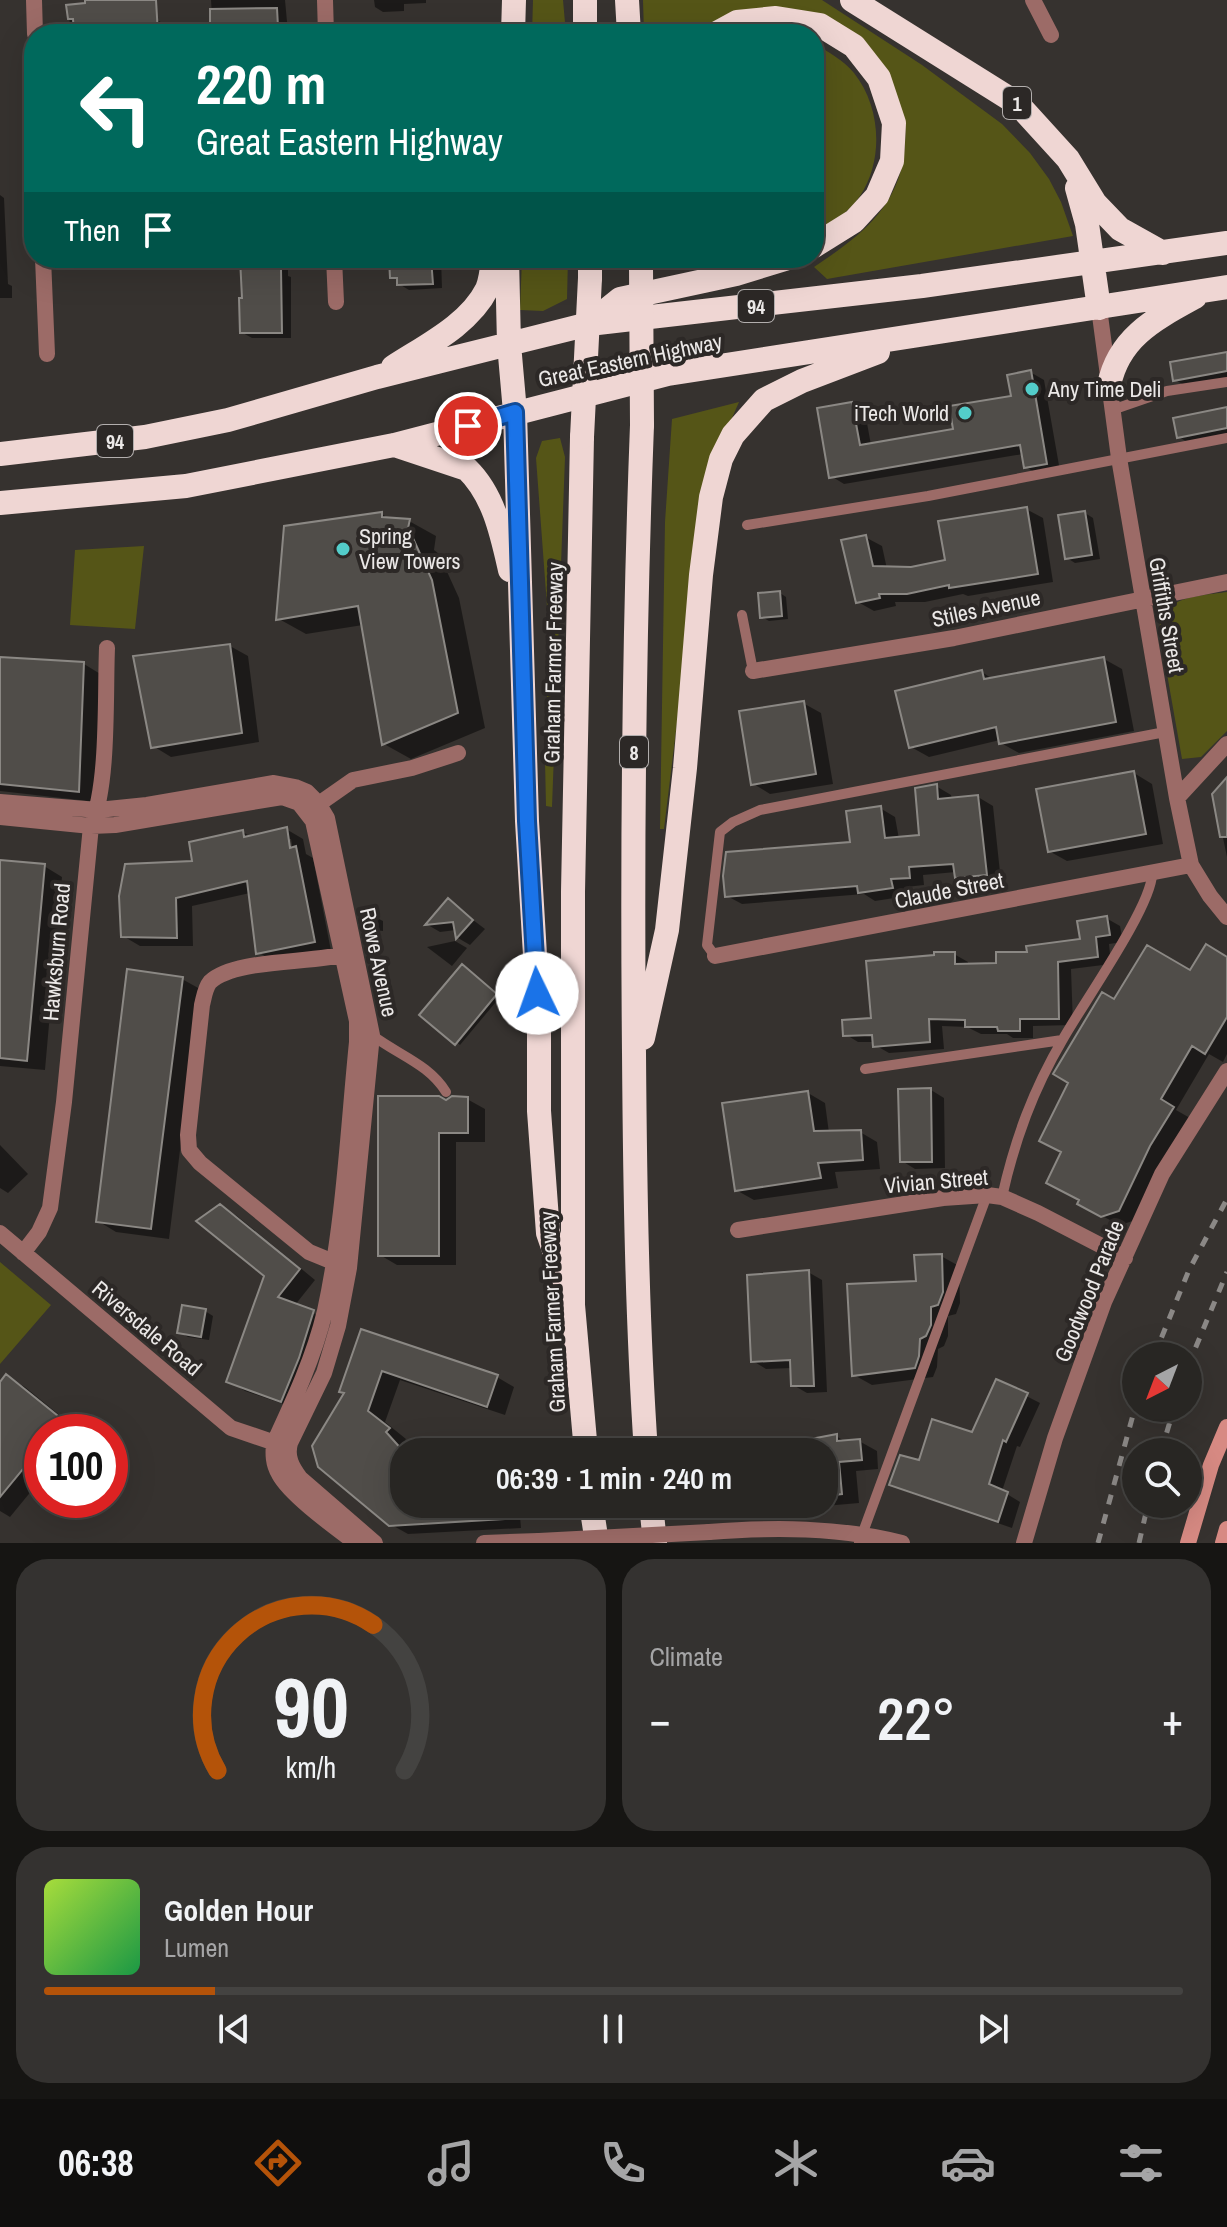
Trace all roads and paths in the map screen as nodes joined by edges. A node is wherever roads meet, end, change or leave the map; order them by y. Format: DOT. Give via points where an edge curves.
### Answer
graph roads {
  1 [pos="34,0"];
  2 [pos="325,0"];
  3 [pos="514,0"];
  4 [pos="585,0"];
  5 [pos="627,0"];
  6 [pos="852,0"];
  7 [pos="1033,0"];
  8 [pos="35,24"];
  9 [pos="326,24"];
  10 [pos="513,24"];
  11 [pos="585,24"];
  12 [pos="628,24"];
  13 [pos="733,24"];
  14 [pos="814,24"];
  15 [pos="824,27"];
  16 [pos="1051,35"];
  17 [pos="1068,159"];
  18 [pos="824,240"];
  19 [pos="1227,243"];
  20 [pos="1163,253"];
  21 [pos="1092,262"];
  22 [pos="43,268"];
  23 [pos="334,268"];
  24 [pos="491,268"];
  25 [pos="507,268"];
  26 [pos="590,268"];
  27 [pos="641,268"];
  28 [pos="756,268"];
  29 [pos="1217,288"];
  30 [pos="336,302"];
  31 [pos="1099,308"];
  32 [pos="589,324"];
  33 [pos="924,334"];
  34 [pos="509,344"];
  35 [pos="47,354"];
  36 [pos="377,377"];
  37 [pos="1227,382"];
  38 [pos="1109,385"];
  39 [pos="1112,410"];
  40 [pos="515,412"];
  41 [pos="1227,438"];
  42 [pos="394,445"];
  43 [pos="0,454"];
  44 [pos="1119,458"];
  45 [pos="0,503"];
  46 [pos="747,525"];
  47 [pos="1227,582"];
  48 [pos="1142,598"];
  49 [pos="742,615"];
  50 [pos="521,619"];
  51 [pos="107,648"];
  52 [pos="753,671"];
  53 [pos="1165,732"];
  54 [pos="1227,744"];
  55 [pos="458,753"];
  56 [pos="1177,798"];
  57 [pos="0,802"];
  58 [pos="313,808"];
  59 [pos="0,817"];
  60 [pos="94,818"];
  61 [pos="1191,865"];
  62 [pos="1152,874"];
  63 [pos="1227,917"];
  64 [pos="347,954"];
  65 [pos="715,956"];
  66 [pos="372,1035"];
  67 [pos="1062,1040"];
  68 [pos="865,1069"];
  69 [pos="1227,1071"];
  70 [pos="634,1080"];
  71 [pos="446,1092"];
  72 [pos="995,1196"];
  73 [pos="738,1230"];
  74 [pos="0,1233"];
  75 [pos="23,1253"];
  76 [pos="1125,1258"];
  77 [pos="341,1266"];
  78 [pos="573,1305"];
  79 [pos="1227,1427"];
  80 [pos="585,1438"];
  81 [pos="645,1438"];
  82 [pos="281,1445"];
  83 [pos="593,1518"];
  84 [pos="652,1518"];
  85 [pos="1227,1529"];
  86 [pos="860,1538"];
  87 [pos="356,1543"];
  88 [pos="375,1543"];
  89 [pos="484,1543"];
  90 [pos="597,1543"];
  91 [pos="655,1543"];
  92 [pos="902,1543"];
  93 [pos="1024,1543"];
  94 [pos="1188,1543"];
  95 [pos="1223,1543"];
  1 -- 8 [label="street"];
  2 -- 9 [label="street"];
  3 -- 10 [label="highway"];
  4 -- 11 [label="highway"];
  5 -- 12 [label="highway"];
  6 -- 17 [label="highway, 1" via="1018,104"];
  7 -- 16 [label="street"];
  13 -- 14 [label="highway" via="776,18"];
  15 -- 18 [label="highway" via="854,46 879,78 894,123 892,161 877,196 854,221"];
  17 -- 20 [label="highway, 1" via="1095,203 1120,229"];
  17 -- 21 [label="highway, 1"];
  19 -- 20 [label="highway, Great Eastern Highway / 94"];
  20 -- 21 [label="highway, Great Eastern Highway / 94"];
  21 -- 31 [label="highway, 1"];
  21 -- 32 [label="highway, Great Eastern Highway / 94"];
  22 -- 35 [label="street"];
  23 -- 30 [label="street"];
  24 -- 36 [label="highway" via="488,287 476,306"];
  25 -- 34 [label="highway"];
  26 -- 78 [label="highway, Graham Farmer Freeway, bridge" via="573,892"];
  27 -- 70 [label="highway, 8, bridge"];
  28 -- 32 [label="highway" via="620,299"];
  29 -- 31 [label="highway, Great Eastern Highway"];
  29 -- 38 [label="highway" via="1129,340"];
  31 -- 33 [label="highway, Great Eastern Highway"];
  31 -- 38 [label="street, Griffiths Street"];
  32 -- 34 [label="highway, Great Eastern Highway / 94"];
  33 -- 40 [label="highway, Great Eastern Highway" via="668,374"];
  33 -- 70 [label="highway" via="764,400 733,435 721,459 701,575 667,930"];
  34 -- 36 [label="highway, Great Eastern Highway / 94"];
  34 -- 40 [label="highway"];
  36 -- 43 [label="highway, Great Eastern Highway / 94" via="228,420"];
  37 -- 39 [label="lane" via="1167,391"];
  38 -- 39 [label="street, Griffiths Street"];
  39 -- 44 [label="street, Griffiths Street"];
  40 -- 42 [label="highway, Great Eastern Highway"];
  40 -- 50 [label="highway"];
  41 -- 44 [label="lane"];
  42 -- 45 [label="highway, Great Eastern Highway" via="186,486"];
  42 -- 50 [label="highway" via="473,475 499,525"];
  44 -- 46 [label="lane"];
  44 -- 48 [label="street, Griffiths Street"];
  47 -- 48 [label="street, Stiles Avenue"];
  48 -- 52 [label="street, Stiles Avenue" via="954,638"];
  48 -- 53 [label="street, Griffiths Street"];
  49 -- 52 [label="lane"];
  50 -- 78 [label="highway" via="548,1233"];
  51 -- 60 [label="street, Hawksburn Road"];
  53 -- 56 [label="street, Griffiths Street"];
  53 -- 65 [label="lane" via="760,810 733,822 720,832 707,945"];
  54 -- 56 [label="street"];
  55 -- 58 [label="street" via="353,780"];
  56 -- 61 [label="street, Griffiths Street"];
  57 -- 60 [label="street"];
  58 -- 60 [label="street" via="282,797 115,825"];
  58 -- 64 [label="street, Rowe Avenue" via="330,830"];
  59 -- 60 [label="street"];
  60 -- 75 [label="street, Hawksburn Road" via="50,1208"];
  61 -- 62 [label="street, Claude Street"];
  61 -- 63 [label="street, Griffiths Street"];
  62 -- 65 [label="street, Claude Street"];
  62 -- 67 [label="lane" via="1141,908"];
  64 -- 66 [label="street, Rowe Avenue"];
  64 -- 77 [label="street, Rowe Avenue" via="357,1042"];
  64 -- 77 [label="street" via="221,974 207,985 188,1135 189,1150 200,1163 309,1252"];
  66 -- 71 [label="lane" via="428,1069"];
  66 -- 77 [label="street, Rowe Avenue"];
  67 -- 68 [label="lane"];
  67 -- 72 [label="lane" via="1025,1113"];
  69 -- 76 [label="street, Goodwood Parade" via="1162,1174"];
  70 -- 81 [label="highway, 8"];
  72 -- 73 [label="street, Vivian Street" via="943,1198"];
  72 -- 76 [label="street, Vivian Street"];
  72 -- 86 [label="lane"];
  74 -- 75 [label="street, Riversdale Road"];
  75 -- 82 [label="street, Riversdale Road" via="231,1428"];
  76 -- 93 [label="street, Goodwood Parade" via="1055,1438"];
  77 -- 82 [label="street, Rowe Avenue" via="338,1326 324,1373"];
  78 -- 80 [label="highway, Graham Farmer Freeway"];
  79 -- 94 [label="street"];
  82 -- 87 [label="street" via="275,1464 286,1485"];
  82 -- 88 [label="street" via="300,1478"];
  83 -- 90 [label="highway"];
  84 -- 91 [label="highway"];
  85 -- 95 [label="street"];
  86 -- 89 [label="street, bridge" via="813,1529"];
  86 -- 92 [label="street"];
}
